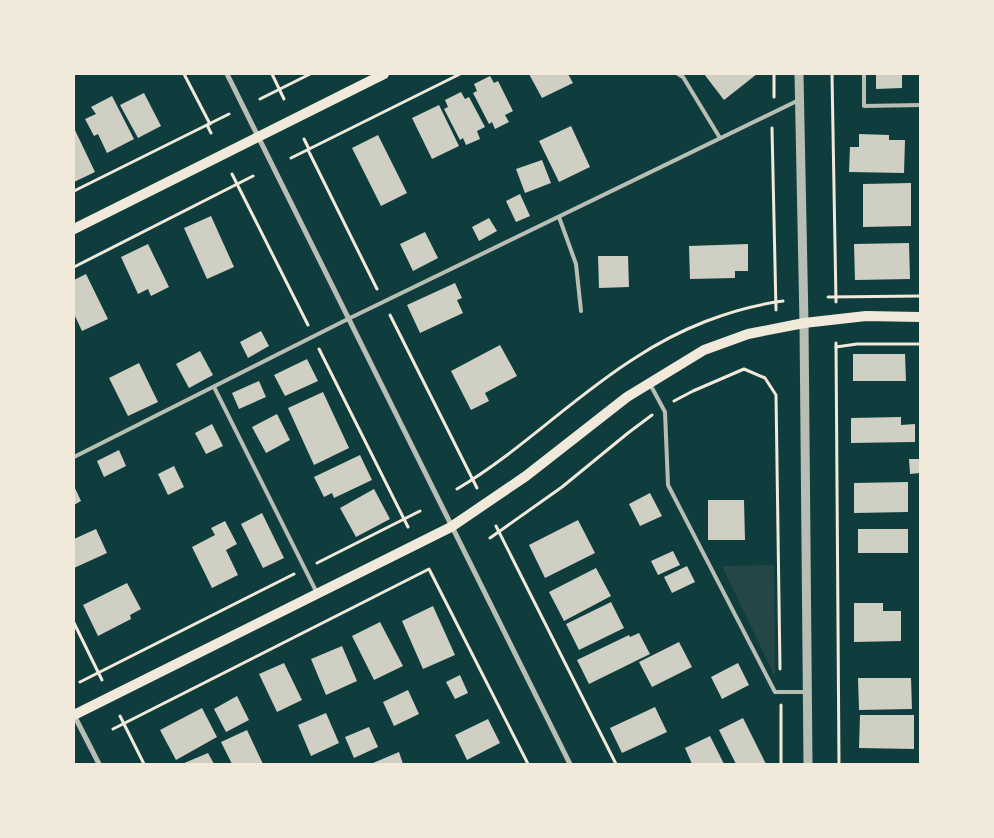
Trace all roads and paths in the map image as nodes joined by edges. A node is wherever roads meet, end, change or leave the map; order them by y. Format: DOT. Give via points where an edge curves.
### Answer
graph roads {
  1 [pos="184,74"];
  2 [pos="226,74"];
  3 [pos="272,74"];
  4 [pos="310,74"];
  5 [pos="384,74"];
  6 [pos="460,74"];
  7 [pos="678,74"];
  8 [pos="774,74"];
  9 [pos="800,74"];
  10 [pos="832,74"];
  11 [pos="864,74"];
  12 [pos="279,89"];
  13 [pos="260,99"];
  14 [pos="284,99"];
  15 [pos="799,100"];
  16 [pos="920,105"];
  17 [pos="774,112"];
  18 [pos="228,114"];
  19 [pos="208,124"];
  20 [pos="211,133"];
  21 [pos="258,138"];
  22 [pos="720,138"];
  23 [pos="304,139"];
  24 [pos="308,150"];
  25 [pos="291,158"];
  26 [pos="253,176"];
  27 [pos="74,191"];
  28 [pos="559,217"];
  29 [pos="74,229"];
  30 [pos="74,267"];
  31 [pos="835,296"];
  32 [pos="920,296"];
  33 [pos="828,297"];
  34 [pos="783,301"];
  35 [pos="384,302"];
  36 [pos="776,302"];
  37 [pos="836,302"];
  38 [pos="581,310"];
  39 [pos="776,310"];
  40 [pos="920,317"];
  41 [pos="348,319"];
  42 [pos="804,323"];
  43 [pos="920,344"];
  44 [pos="650,383"];
  45 [pos="214,387"];
  46 [pos="663,408"];
  47 [pos="74,457"];
  48 [pos="472,480"];
  49 [pos="477,488"];
  50 [pos="457,489"];
  51 [pos="420,511"];
  52 [pos="496,526"];
  53 [pos="451,527"];
  54 [pos="499,532"];
  55 [pos="490,538"];
  56 [pos="305,569"];
  57 [pos="317,594"];
  58 [pos="74,623"];
  59 [pos="98,672"];
  60 [pos="102,680"];
  61 [pos="80,682"];
  62 [pos="780,692"];
  63 [pos="807,692"];
  64 [pos="74,715"];
  65 [pos="120,716"];
  66 [pos="124,723"];
  67 [pos="113,729"];
  68 [pos="99,764"];
  69 [pos="144,764"];
  70 [pos="528,764"];
  71 [pos="570,764"];
  72 [pos="616,764"];
  73 [pos="782,764"];
  74 [pos="808,764"];
  75 [pos="840,764"];
  1 -- 19 [label="path"];
  2 -- 21 [label="street"];
  3 -- 12 [label="path"];
  4 -- 12 [label="path"];
  5 -- 21 [label="main road"];
  6 -- 24 [label="path"];
  7 -- 22 [label="lane"];
  8 -- 17 [label="path"];
  9 -- 15 [label="street"];
  10 -- 31 [label="path"];
  11 -- 16 [label="lane" via="864,106"];
  12 -- 13 [label="path"];
  12 -- 14 [label="path"];
  15 -- 17 [label="lane"];
  15 -- 42 [label="street"];
  17 -- 22 [label="lane"];
  17 -- 36 [label="path"];
  18 -- 19 [label="path"];
  19 -- 20 [label="path"];
  19 -- 27 [label="path"];
  21 -- 29 [label="main road"];
  21 -- 41 [label="street"];
  22 -- 28 [label="lane"];
  23 -- 24 [label="path"];
  24 -- 25 [label="path"];
  24 -- 35 [label="path"];
  26 -- 30 [label="path"];
  28 -- 35 [label="lane"];
  28 -- 38 [label="lane" via="576,264"];
  31 -- 32 [label="path"];
  31 -- 33 [label="path"];
  31 -- 37 [label="path"];
  34 -- 36 [label="path"];
  35 -- 41 [label="lane"];
  35 -- 48 [label="path"];
  36 -- 39 [label="path"];
  36 -- 48 [label="path" via="711,320 643,353"];
  40 -- 42 [label="main road" via="866,316"];
  41 -- 45 [label="lane"];
  41 -- 53 [label="street"];
  42 -- 44 [label="main road" via="748,334 704,350"];
  42 -- 63 [label="street"];
  43 -- 75 [label="path" via="836,345"];
  44 -- 46 [label="lane"];
  44 -- 53 [label="main road" via="627,397 526,476"];
  45 -- 47 [label="lane"];
  45 -- 56 [label="lane"];
  46 -- 54 [label="path"];
  46 -- 62 [label="lane" via="668,485 775,692"];
  46 -- 62 [label="path" via="744,369 765,378 776,395"];
  48 -- 49 [label="path"];
  48 -- 50 [label="path"];
  51 -- 56 [label="path"];
  52 -- 54 [label="path"];
  53 -- 57 [label="main road"];
  53 -- 71 [label="street"];
  54 -- 55 [label="path"];
  54 -- 72 [label="path"];
  56 -- 57 [label="lane"];
  56 -- 59 [label="path"];
  57 -- 64 [label="main road"];
  58 -- 59 [label="path"];
  59 -- 60 [label="path"];
  59 -- 61 [label="path"];
  62 -- 63 [label="lane"];
  62 -- 73 [label="path"];
  63 -- 74 [label="street"];
  64 -- 68 [label="street"];
  65 -- 66 [label="path"];
  66 -- 67 [label="path"];
  66 -- 69 [label="path"];
  66 -- 70 [label="path" via="429,569"];
}
